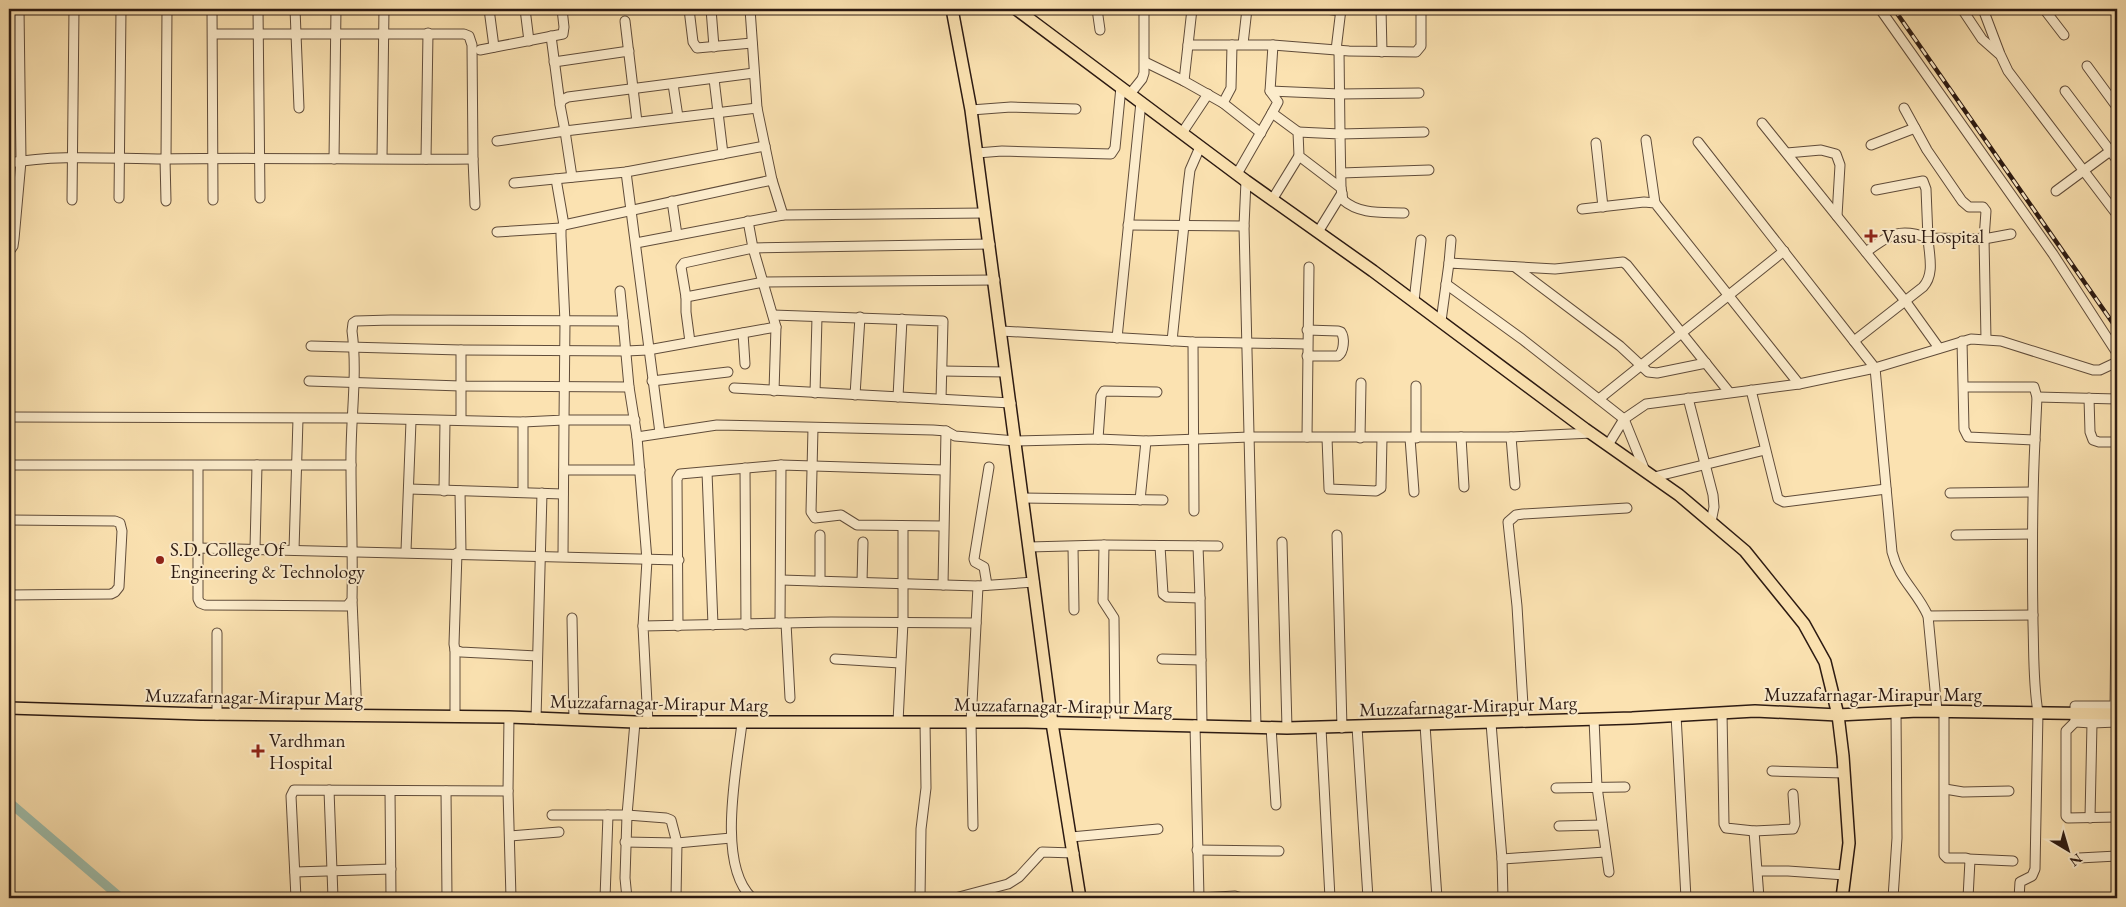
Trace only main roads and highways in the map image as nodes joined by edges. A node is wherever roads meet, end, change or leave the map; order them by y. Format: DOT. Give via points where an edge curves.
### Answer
graph roads {
  1 [pos="952,9"];
  2 [pos="1016,9"];
  3 [pos="9,708"];
  4 [pos="2117,709"];
  5 [pos="1838,715"];
  6 [pos="1052,723"];
  7 [pos="1080,898"];
  8 [pos="1842,898"];
  1 -- 6 [label="main road" via="971,110 990,244"];
  2 -- 5 [label="main road" via="1241,178 1679,495 1745,551 1804,624 1825,662"];
  3 -- 6 [label="main road, Muzzafarnagar-Mirapur Marg" via="635,722"];
  4 -- 5 [label="main road, Muzzafarnagar-Mirapur Marg" via="2075,718 2060,712 1940,711"];
  5 -- 6 [label="main road, Muzzafarnagar-Mirapur Marg" via="1755,711 1342,728"];
  5 -- 8 [label="main road" via="1849,843"];
  6 -- 7 [label="main road"];
}
